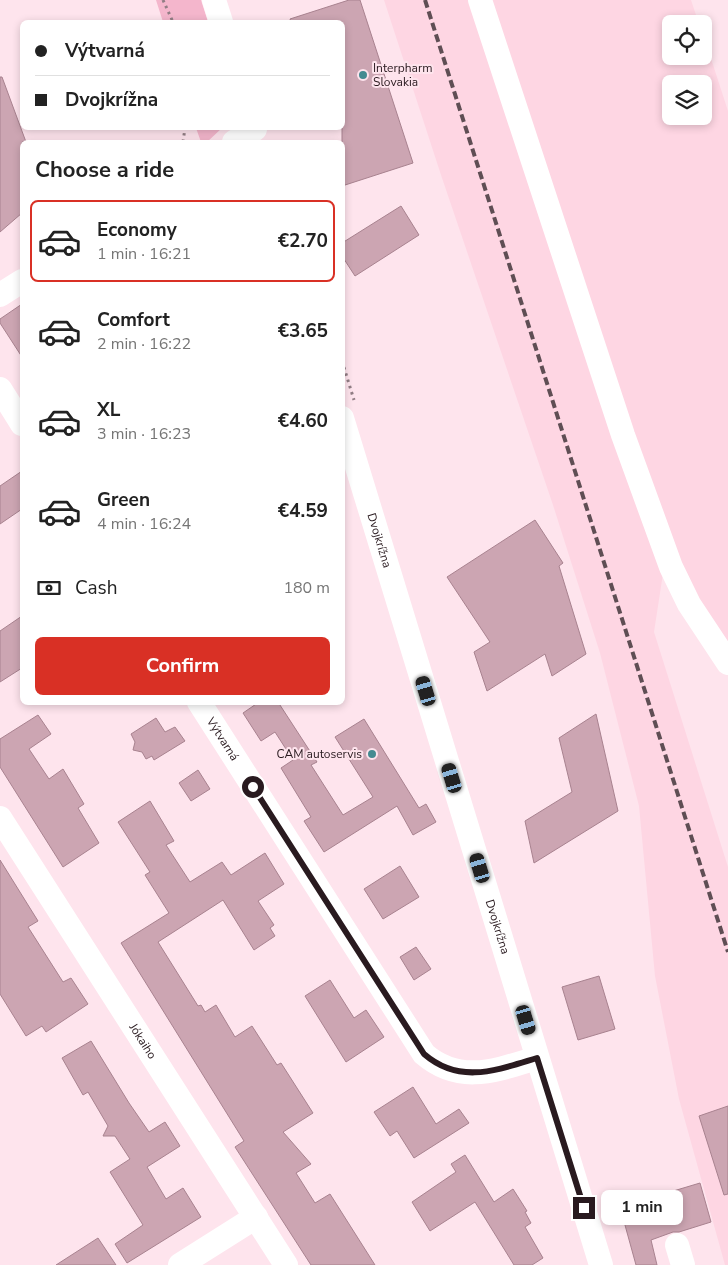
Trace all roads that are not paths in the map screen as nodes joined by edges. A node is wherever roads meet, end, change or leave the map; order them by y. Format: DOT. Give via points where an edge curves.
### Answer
graph roads {
  1 [pos="214,0"];
  2 [pos="480,0"];
  3 [pos="220,20"];
  4 [pos="256,133"];
  5 [pos="239,140"];
  6 [pos="20,282"];
  7 [pos="0,296"];
  8 [pos="0,389"];
  9 [pos="20,421"];
  10 [pos="345,428"];
  11 [pos="728,663"];
  12 [pos="202,705"];
  13 [pos="0,818"];
  14 [pos="537,1058"];
  15 [pos="256,1217"];
  16 [pos="180,1265"];
  17 [pos="286,1265"];
  18 [pos="601,1265"];
  1 -- 3 [label="street"];
  2 -- 11 [label="street" via="623,435 671,567 688,604"];
  4 -- 5 [label="street"];
  6 -- 7 [label="street"];
  8 -- 9 [label="street"];
  10 -- 14 [label="street, Dvojkrížna"];
  12 -- 14 [label="street, Výtvarná" via="424,1054 448,1069 472,1072 498,1070"];
  13 -- 15 [label="street, Jókaiho"];
  14 -- 18 [label="street, Dvojkrížna"];
  15 -- 16 [label="street"];
  15 -- 17 [label="street, Jókaiho"];
}
